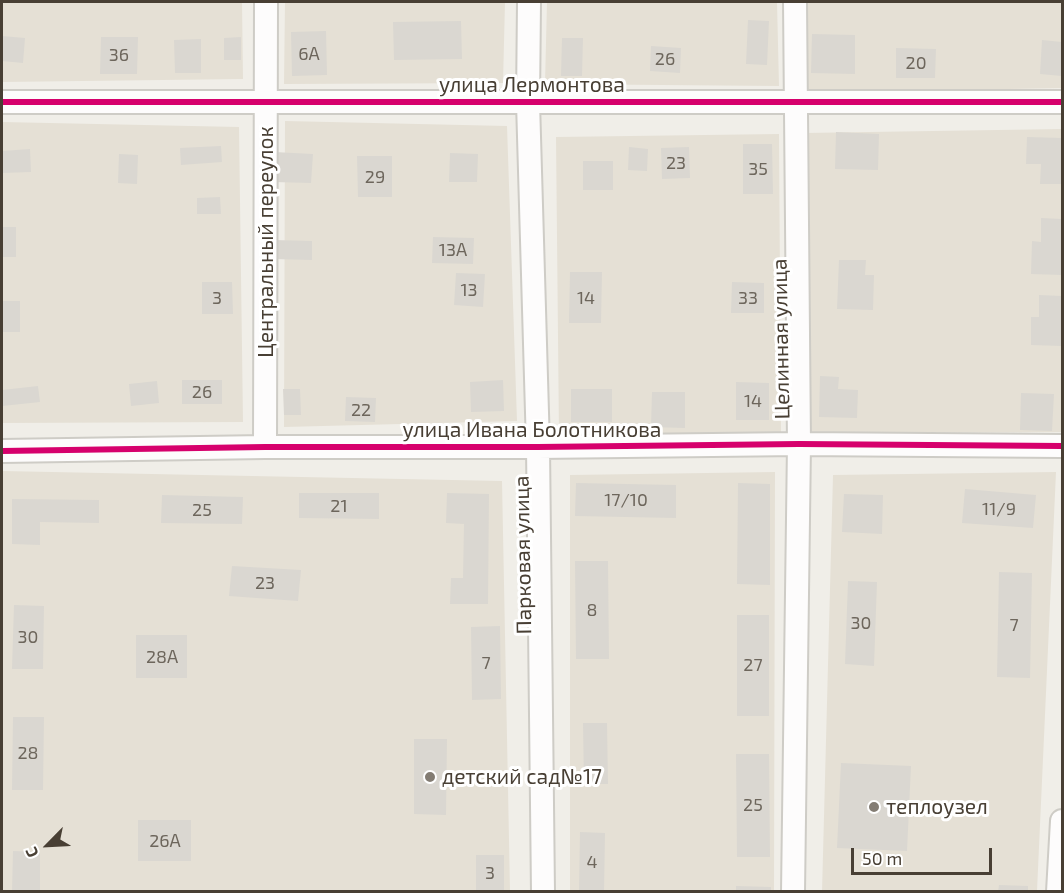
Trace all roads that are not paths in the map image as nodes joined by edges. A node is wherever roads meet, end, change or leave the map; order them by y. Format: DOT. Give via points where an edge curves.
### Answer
graph roads {
  1 [pos="266,2"];
  2 [pos="529,2"];
  3 [pos="795,2"];
  4 [pos="267,101"];
  5 [pos="2,102"];
  6 [pos="528,102"];
  7 [pos="1062,102"];
  8 [pos="795,104"];
  9 [pos="799,444"];
  10 [pos="1062,446"];
  11 [pos="265,447"];
  12 [pos="538,447"];
  13 [pos="2,451"];
  14 [pos="1062,821"];
  15 [pos="543,891"];
  16 [pos="793,891"];
  17 [pos="1058,891"];
  1 -- 4 [label="street, Центральный переулок"];
  2 -- 6 [label="street, Парковая улица"];
  3 -- 8 [label="street, Целинная улица"];
  4 -- 5 [label="street, улица Лермонтова"];
  4 -- 6 [label="street, улица Лермонтова"];
  4 -- 11 [label="street, Центральный переулок"];
  6 -- 8 [label="street, улица Лермонтова"];
  6 -- 12 [label="street, Парковая улица"];
  7 -- 8 [label="street, улица Лермонтова"];
  8 -- 9 [label="street, Целинная улица"];
  9 -- 10 [label="street, улица Ивана Болотникова"];
  9 -- 12 [label="street, улица Ивана Болотникова"];
  9 -- 16 [label="street, Целинная улица"];
  11 -- 12 [label="street, улица Ивана Болотникова"];
  11 -- 13 [label="street, улица Ивана Болотникова"];
  12 -- 15 [label="street, Парковая улица"];
  14 -- 17 [label="street"];
}
